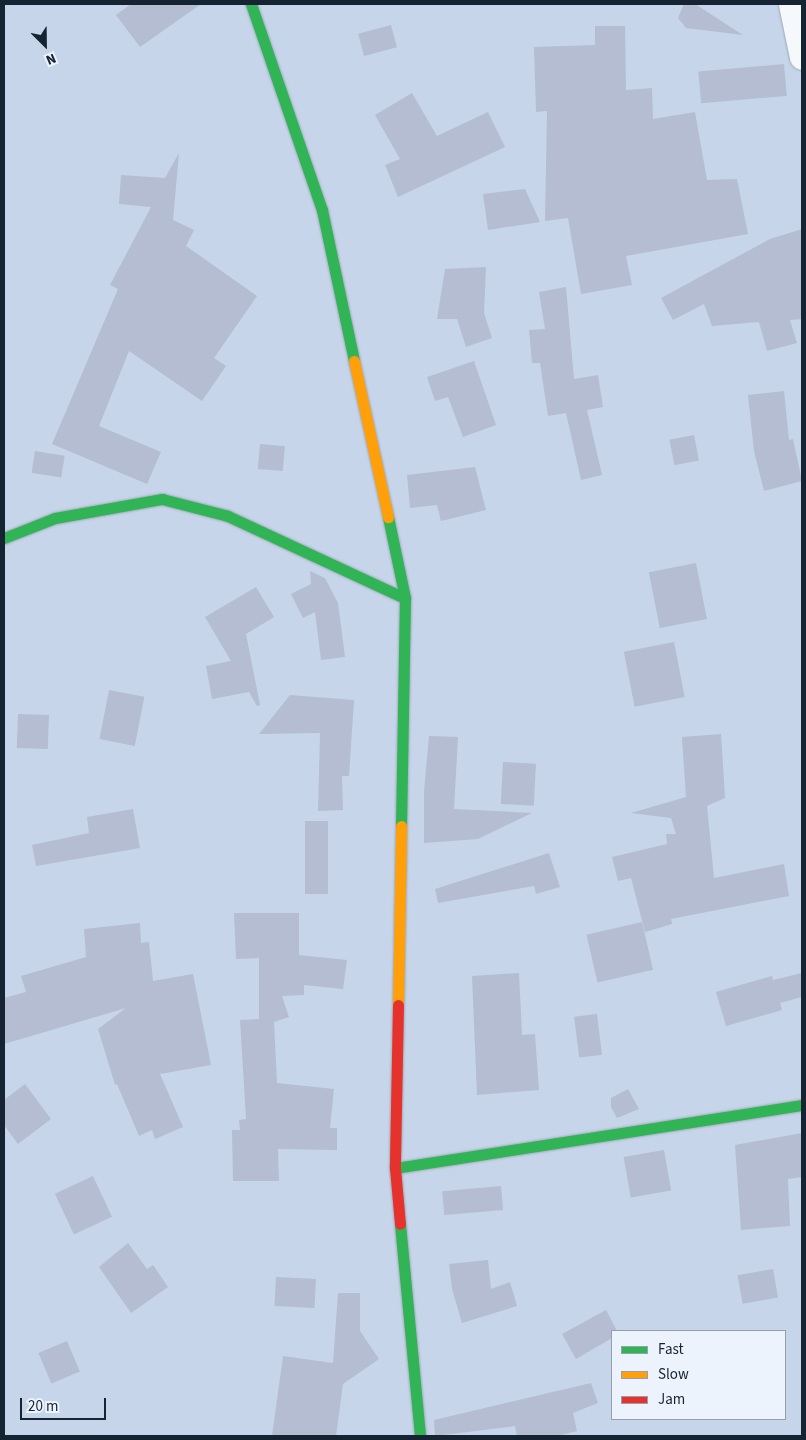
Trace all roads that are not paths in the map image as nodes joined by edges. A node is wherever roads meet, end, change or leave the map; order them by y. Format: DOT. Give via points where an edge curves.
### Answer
graph roads {
  1 [pos="251,4"];
  2 [pos="791,4"];
  3 [pos="802,57"];
  4 [pos="4,538"];
  5 [pos="405,598"];
  6 [pos="802,1105"];
  7 [pos="395,1168"];
  8 [pos="420,1436"];
  1 -- 5 [label="main road" via="322,210"];
  2 -- 3 [label="street"];
  4 -- 5 [label="main road" via="55,518 162,499 228,516"];
  5 -- 7 [label="main road"];
  6 -- 7 [label="main road"];
  7 -- 8 [label="main road"];
}
